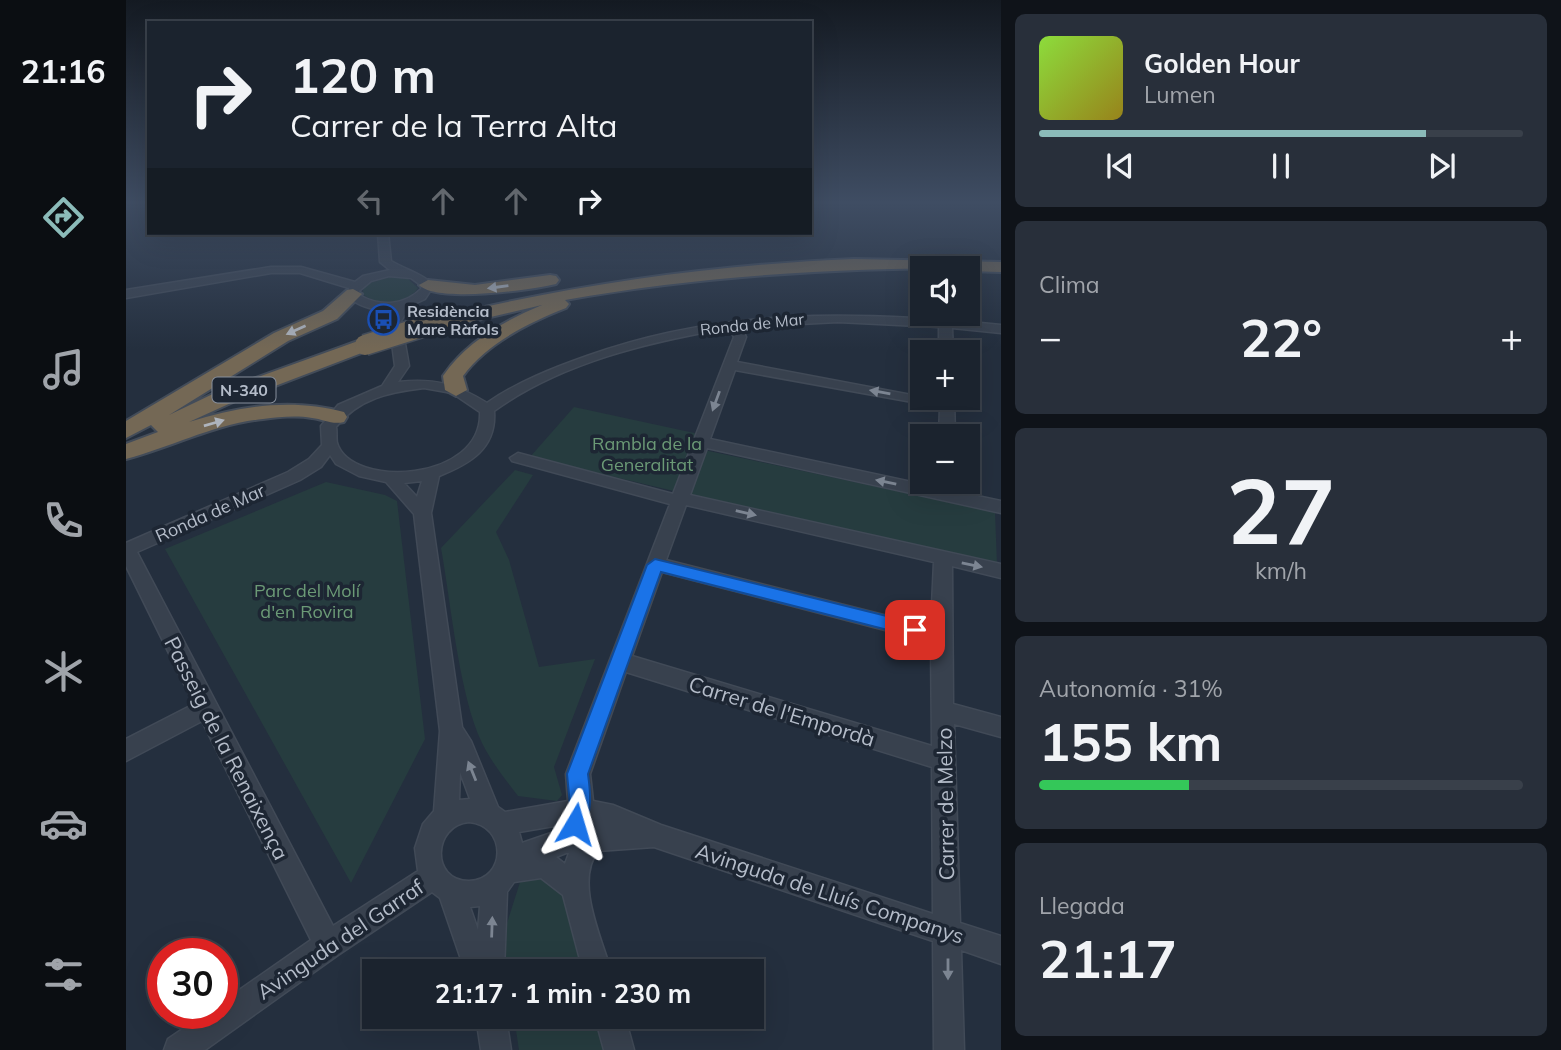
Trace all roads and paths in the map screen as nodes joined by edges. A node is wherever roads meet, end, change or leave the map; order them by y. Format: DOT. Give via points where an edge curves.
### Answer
graph roads {
  1 [pos="385,251"];
  2 [pos="386,262"];
  3 [pos="809,264"];
  4 [pos="1001,267"];
  5 [pos="401,273"];
  6 [pos="375,275"];
  7 [pos="428,285"];
  8 [pos="354,290"];
  9 [pos="126,294"];
  10 [pos="406,303"];
  11 [pos="375,306"];
  12 [pos="395,321"];
  13 [pos="910,321"];
  14 [pos="733,323"];
  15 [pos="979,326"];
  16 [pos="422,327"];
  17 [pos="1001,328"];
  18 [pos="729,365"];
  19 [pos="402,366"];
  20 [pos="424,384"];
  21 [pos="387,389"];
  22 [pos="513,391"];
  23 [pos="462,393"];
  24 [pos="910,394"];
  25 [pos="487,410"];
  26 [pos="336,417"];
  27 [pos="126,431"];
  28 [pos="126,442"];
  29 [pos="701,442"];
  30 [pos="329,446"];
  31 [pos="126,452"];
  32 [pos="518,458"];
  33 [pos="347,467"];
  34 [pos="431,475"];
  35 [pos="294,476"];
  36 [pos="391,478"];
  37 [pos="910,481"];
  38 [pos="965,494"];
  39 [pos="679,500"];
  40 [pos="1001,507"];
  41 [pos="422,513"];
  42 [pos="126,550"];
  43 [pos="943,558"];
  44 [pos="655,565"];
  45 [pos="1001,571"];
  46 [pos="941,637"];
  47 [pos="619,661"];
  48 [pos="206,708"];
  49 [pos="943,710"];
  50 [pos="1001,727"];
  51 [pos="450,730"];
  52 [pos="126,751"];
  53 [pos="944,760"];
  54 [pos="579,813"];
  55 [pos="446,819"];
  56 [pos="496,819"];
  57 [pos="617,819"];
  58 [pos="658,836"];
  59 [pos="578,840"];
  60 [pos="503,871"];
  61 [pos="442,884"];
  62 [pos="573,886"];
  63 [pos="948,932"];
  64 [pos="328,945"];
  65 [pos="1001,950"];
  66 [pos="474,959"];
  67 [pos="492,959"];
  68 [pos="594,959"];
  69 [pos="493,1029"];
  70 [pos="614,1029"];
  71 [pos="179,1050"];
  72 [pos="496,1050"];
  73 [pos="620,1050"];
  74 [pos="949,1050"];
  1 -- 2 [label="street"];
  2 -- 5 [label="street"];
  2 -- 6 [label="street"];
  3 -- 4 [label="highway, N-340"];
  3 -- 7 [label="highway, one-way" via="718,263 634,269 475,290"];
  3 -- 16 [label="highway, N-340" via="612,284"];
  3 -- 23 [label="highway" via="674,278 556,305 504,332 464,362 453,376"];
  5 -- 6 [label="street"];
  5 -- 7 [label="street" via="418,276"];
  6 -- 8 [label="street"];
  7 -- 10 [label="street" via="423,296"];
  8 -- 9 [label="street" via="309,271 271,270"];
  8 -- 11 [label="street" via="361,302"];
  8 -- 27 [label="highway, one-way" via="330,315 281,337"];
  10 -- 11 [label="street"];
  10 -- 12 [label="street"];
  11 -- 12 [label="street"];
  12 -- 19 [label="street"];
  13 -- 14 [label="street, Ronda de Mar" via="835,316"];
  14 -- 18 [label="street" via="740,337"];
  14 -- 22 [label="street, Ronda de Mar" via="624,345"];
  15 -- 17 [label="street, Ronda de Mar"];
  16 -- 28 [label="highway, N-340, bridge" via="225,397"];
  24 -- 18 [label="street, one-way"];
  18 -- 29 [label="street, one-way"];
  19 -- 20 [label="street"];
  19 -- 21 [label="street"];
  20 -- 21 [label="street"];
  20 -- 23 [label="street"];
  21 -- 26 [label="street" via="353,402"];
  22 -- 23 [label="street, Ronda de Mar"];
  22 -- 25 [label="street, Ronda de Mar"];
  23 -- 25 [label="street"];
  25 -- 34 [label="street" via="486,437 472,454"];
  26 -- 30 [label="street"];
  31 -- 26 [label="highway, one-way" via="248,414 310,408"];
  37 -- 29 [label="street, one-way"];
  29 -- 39 [label="street"];
  30 -- 33 [label="street"];
  30 -- 35 [label="street, Ronda de Mar" via="315,463"];
  32 -- 39 [label="street"];
  33 -- 35 [label="street, Ronda de Mar"];
  33 -- 36 [label="street"];
  34 -- 36 [label="street"];
  34 -- 41 [label="street"];
  35 -- 42 [label="street, Ronda de Mar"];
  36 -- 41 [label="street"];
  38 -- 40 [label="street"];
  39 -- 43 [label="street, one-way"];
  39 -- 44 [label="street"];
  41 -- 51 [label="street"];
  42 -- 48 [label="street, Passeig de la Renaixença"];
  43 -- 45 [label="street, one-way"];
  43 -- 46 [label="street, Carrer de Melzo"];
  44 -- 46 [label="street"];
  44 -- 47 [label="street"];
  46 -- 49 [label="street, Carrer de Melzo"];
  47 -- 53 [label="street, Carrer de l'Empordà"];
  47 -- 54 [label="street" via="578,774"];
  48 -- 52 [label="street"];
  48 -- 64 [label="street, Passeig de la Renaixença"];
  49 -- 50 [label="street"];
  49 -- 53 [label="street, Carrer de Melzo"];
  51 -- 55 [label="street"];
  56 -- 51 [label="street, one-way" via="460,741"];
  53 -- 63 [label="street, Carrer de Melzo"];
  54 -- 56 [label="street, Avinguda de Lluís Companys"];
  54 -- 57 [label="street, Avinguda de Lluís Companys"];
  54 -- 59 [label="street"];
  55 -- 56 [label="street" via="467,810"];
  55 -- 61 [label="street" via="429,839 427,865"];
  56 -- 60 [label="street" via="509,836"];
  57 -- 58 [label="street, Avinguda de Lluís Companys"];
  57 -- 59 [label="street"];
  58 -- 59 [label="street, Avinguda de Lluís Companys"];
  58 -- 63 [label="street, Avinguda de Lluís Companys"];
  59 -- 60 [label="street, Avinguda de Lluís Companys"];
  59 -- 62 [label="street" via="581,847"];
  60 -- 61 [label="street" via="466,894"];
  60 -- 62 [label="street" via="545,865"];
  67 -- 60 [label="street, one-way"];
  61 -- 64 [label="street, Avinguda del Garraf"];
  61 -- 66 [label="street"];
  62 -- 68 [label="street"];
  63 -- 65 [label="street, Avinguda de Lluís Companys"];
  63 -- 74 [label="street, Carrer de Melzo, one-way"];
  64 -- 71 [label="street, Avinguda del Garraf"];
  69 -- 72 [label="street"];
  70 -- 73 [label="street"];
}
